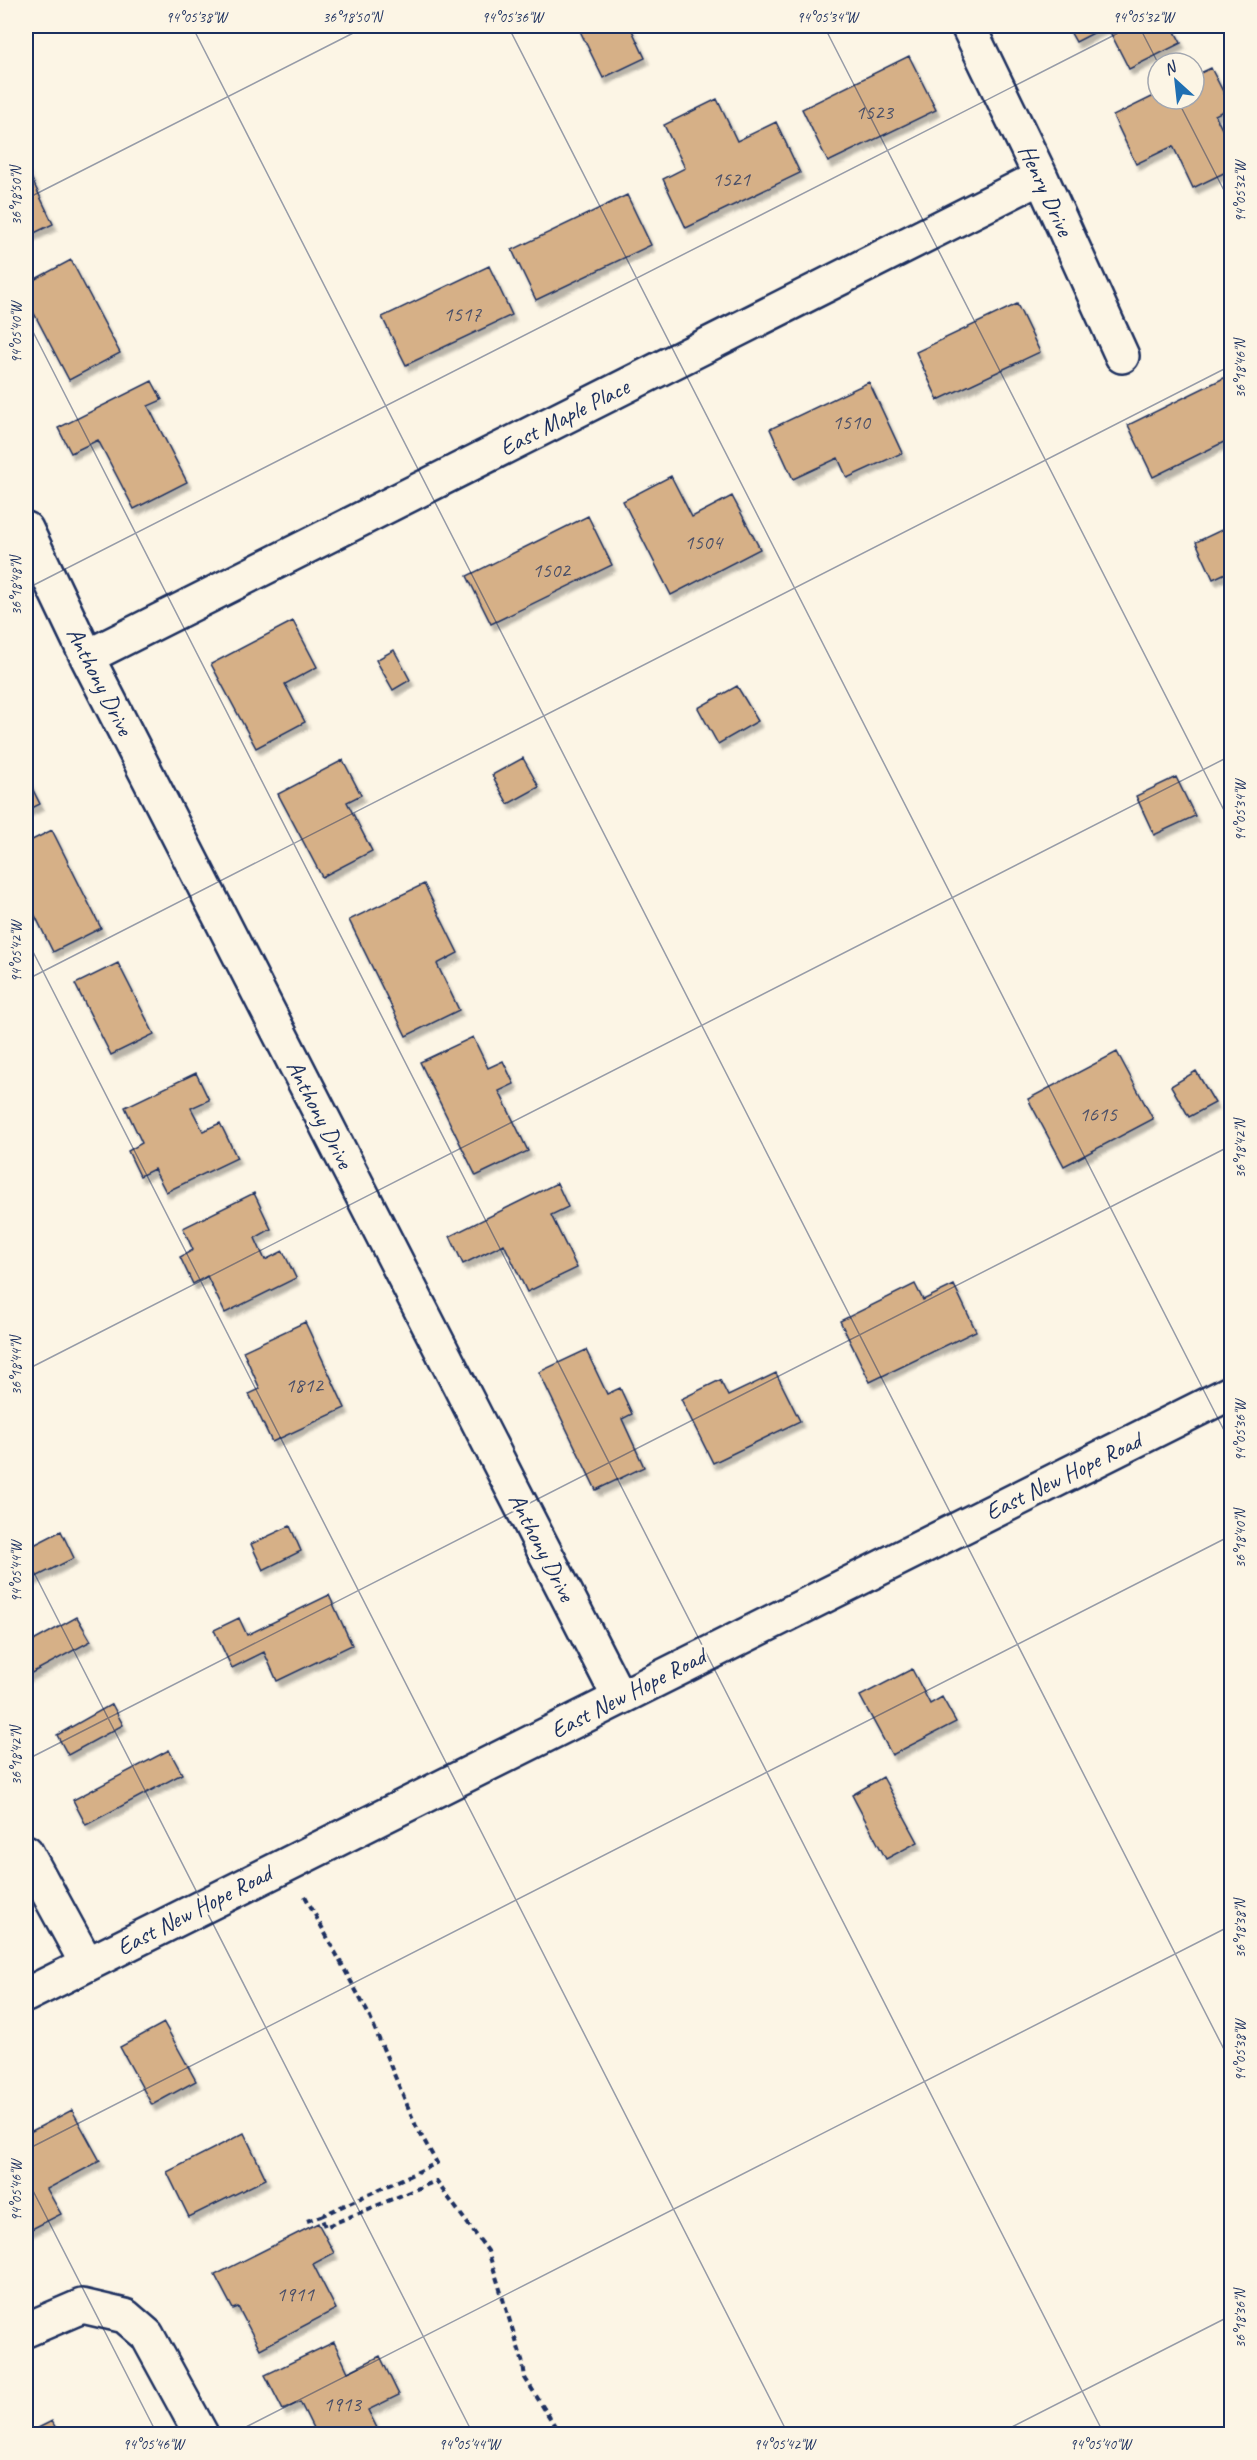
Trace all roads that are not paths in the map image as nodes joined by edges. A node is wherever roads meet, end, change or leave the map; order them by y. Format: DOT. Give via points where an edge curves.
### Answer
graph roads {
  1 [pos="968,26"];
  2 [pos="1041,177"];
  3 [pos="1122,356"];
  4 [pos="26,529"];
  5 [pos="87,657"];
  6 [pos="1232,1392"];
  7 [pos="619,1697"];
  8 [pos="26,1852"];
  9 [pos="87,1964"];
  10 [pos="26,1995"];
  11 [pos="26,2330"];
  12 [pos="201,2434"];
  1 -- 2 [label="street, Henry Drive"];
  2 -- 3 [label="street, Henry Drive"];
  2 -- 5 [label="street, East Maple Place"];
  4 -- 5 [label="street, Anthony Drive"];
  5 -- 7 [label="street, Anthony Drive"];
  6 -- 7 [label="street, East New Hope Road"];
  7 -- 9 [label="street, East New Hope Road"];
  8 -- 9 [label="street"];
  9 -- 10 [label="street, East New Hope Road"];
  11 -- 12 [label="street" via="82,2306 125,2316 147,2335"];
}
